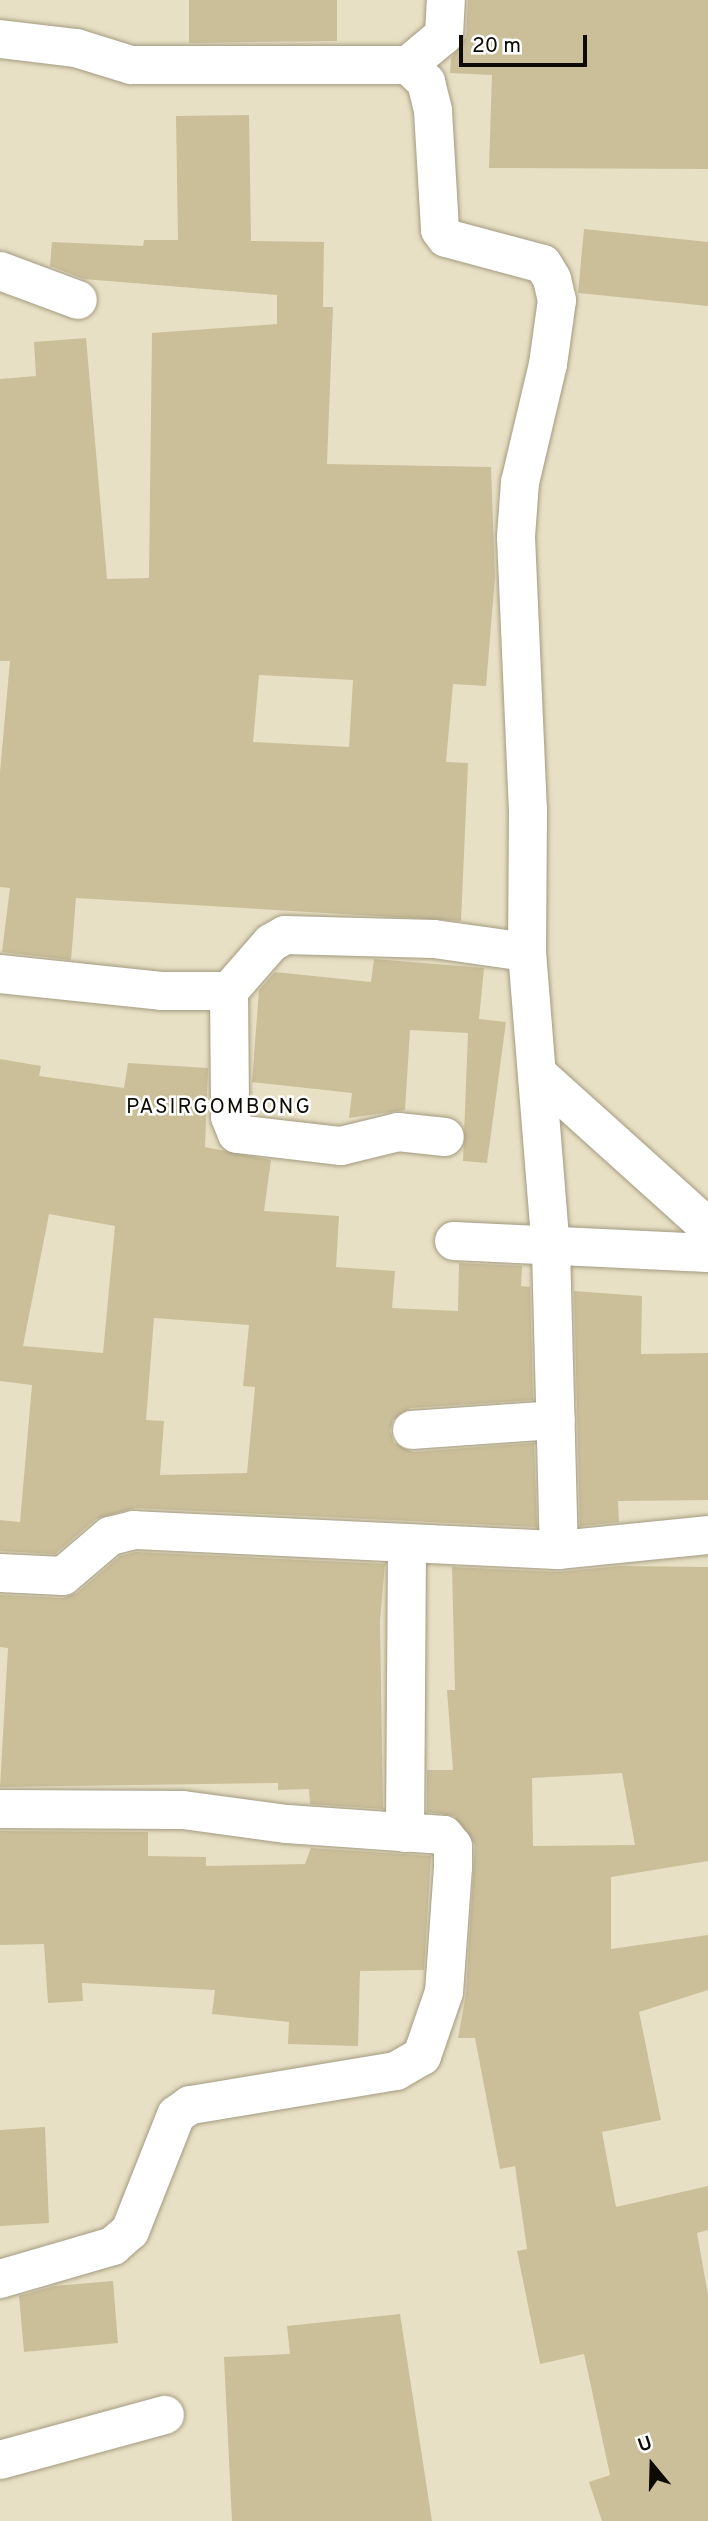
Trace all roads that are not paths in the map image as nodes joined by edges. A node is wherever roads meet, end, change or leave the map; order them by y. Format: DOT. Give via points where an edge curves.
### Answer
graph roads {
  1 [pos="446,0"];
  2 [pos="0,39"];
  3 [pos="408,65"];
  4 [pos="0,271"];
  5 [pos="78,300"];
  6 [pos="527,952"];
  7 [pos="0,974"];
  8 [pos="229,991"];
  9 [pos="539,1075"];
  10 [pos="445,1137"];
  11 [pos="708,1227"];
  12 [pos="454,1241"];
  13 [pos="551,1249"];
  14 [pos="708,1253"];
  15 [pos="556,1420"];
  16 [pos="412,1430"];
  17 [pos="708,1535"];
  18 [pos="407,1543"];
  19 [pos="559,1550"];
  20 [pos="0,1573"];
  21 [pos="0,1809"];
  22 [pos="405,1833"];
  23 [pos="0,2279"];
  24 [pos="165,2415"];
  25 [pos="0,2460"];
  1 -- 3 [label="street" via="444,35"];
  2 -- 3 [label="street" via="64,46 131,65"];
  3 -- 6 [label="street" via="426,82 433,111 440,230 446,238 543,264 557,300 520,482 516,537 528,810"];
  4 -- 5 [label="street"];
  6 -- 8 [label="street" via="434,939 285,935 271,943"];
  6 -- 9 [label="street"];
  7 -- 8 [label="street" via="160,991"];
  8 -- 10 [label="street" via="230,1117 237,1133 341,1146 398,1132"];
  9 -- 11 [label="street"];
  9 -- 13 [label="street"];
  12 -- 13 [label="street"];
  13 -- 14 [label="street"];
  13 -- 15 [label="street"];
  15 -- 16 [label="street"];
  15 -- 19 [label="street"];
  17 -- 19 [label="street"];
  18 -- 19 [label="street"];
  18 -- 20 [label="street" via="134,1530 110,1536 63,1576"];
  18 -- 22 [label="street"];
  21 -- 22 [label="street" via="183,1810"];
  22 -- 23 [label="street" via="444,1835 453,1846 444,1992 422,2056 396,2071 190,2105 176,2115 130,2231 113,2246"];
  24 -- 25 [label="street"];
}
